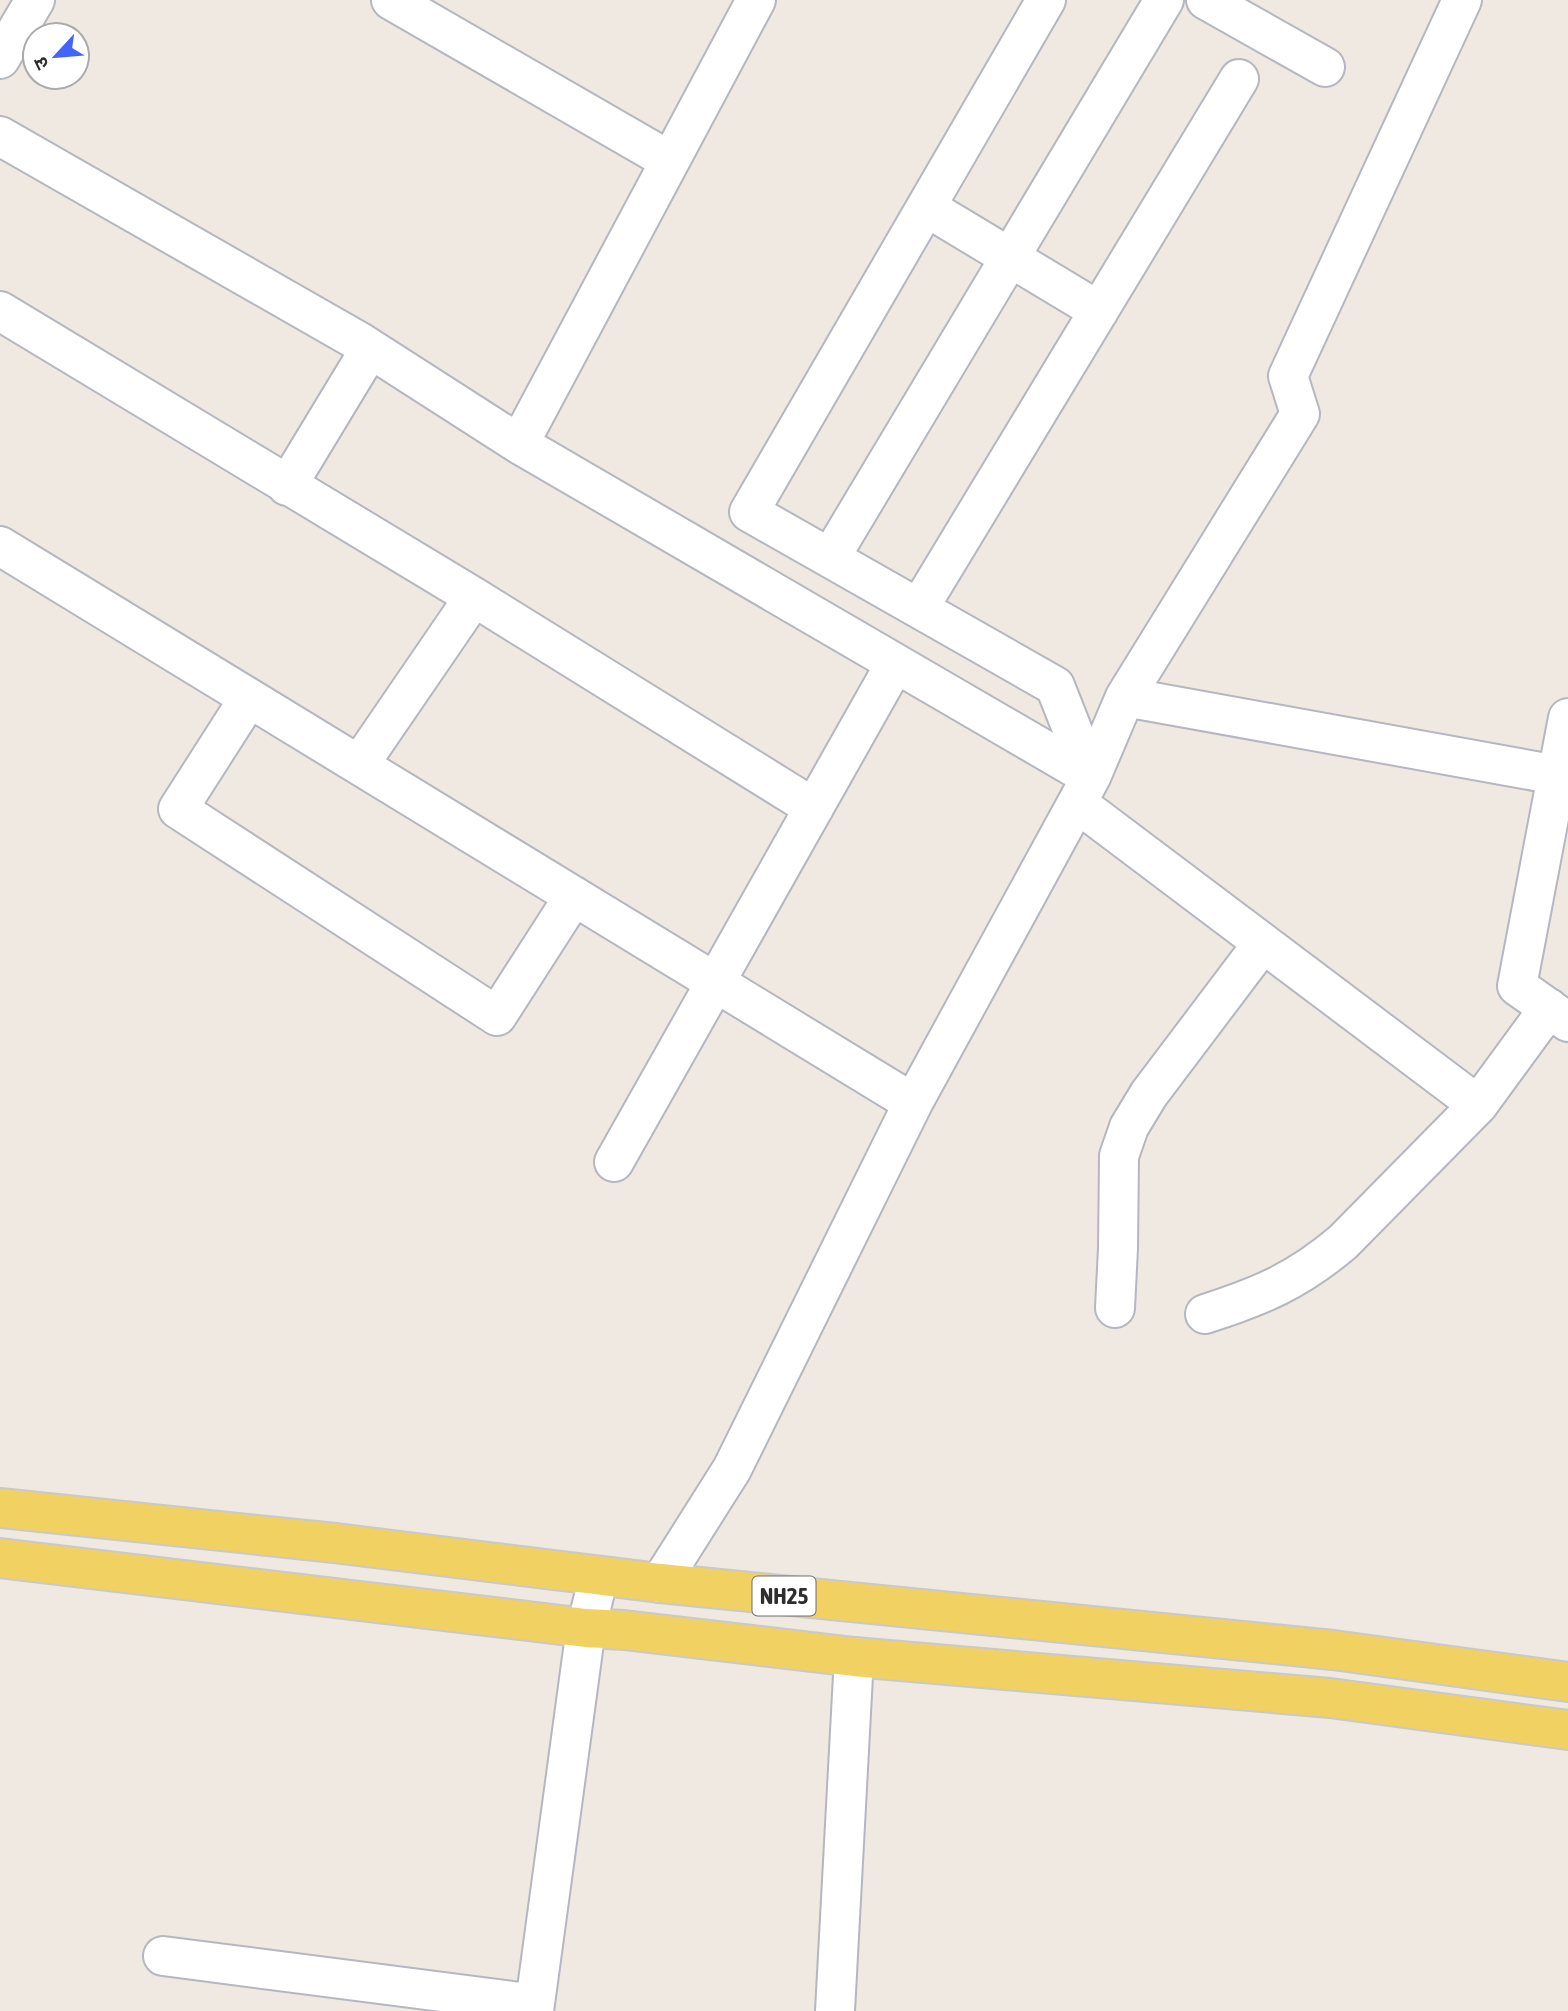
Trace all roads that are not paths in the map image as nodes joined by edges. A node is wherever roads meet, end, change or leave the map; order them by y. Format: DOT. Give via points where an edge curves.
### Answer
graph roads {
  1 [pos="34,0"];
  2 [pos="391,0"];
  3 [pos="756,0"];
  4 [pos="1046,0"];
  5 [pos="1164,0"];
  6 [pos="1206,0"];
  7 [pos="1462,0"];
  8 [pos="0,59"];
  9 [pos="1325,67"];
  10 [pos="1239,79"];
  11 [pos="0,136"];
  12 [pos="670,161"];
  13 [pos="926,207"];
  14 [pos="1010,257"];
  15 [pos="0,311"];
  16 [pos="1098,311"];
  17 [pos="370,349"];
  18 [pos="519,444"];
  19 [pos="287,486"];
  20 [pos="0,545"];
  21 [pos="830,558"];
  22 [pos="474,597"];
  23 [pos="919,608"];
  24 [pos="895,664"];
  25 [pos="1125,697"];
  26 [pos="249,698"];
  27 [pos="1568,718"];
  28 [pos="359,765"];
  29 [pos="1557,775"];
  30 [pos="1084,790"];
  31 [pos="814,808"];
  32 [pos="575,896"];
  33 [pos="1263,943"];
  34 [pos="715,982"];
  35 [pos="1559,1015"];
  36 [pos="912,1103"];
  37 [pos="1478,1105"];
  38 [pos="614,1162"];
  39 [pos="1115,1308"];
  40 [pos="1205,1314"];
  41 [pos="0,1508"];
  42 [pos="0,1558"];
  43 [pos="599,1576"];
  44 [pos="660,1583"];
  45 [pos="586,1628"];
  46 [pos="854,1657"];
  47 [pos="1568,1682"];
  48 [pos="1568,1730"];
  49 [pos="163,1956"];
  50 [pos="384,1985"];
  51 [pos="535,2008"];
  52 [pos="356,2011"];
  53 [pos="835,2011"];
  1 -- 8 [label="street"];
  2 -- 12 [label="street"];
  3 -- 12 [label="street"];
  4 -- 13 [label="street"];
  5 -- 14 [label="street"];
  6 -- 9 [label="street"];
  7 -- 25 [label="street" via="1288,376 1300,414"];
  10 -- 16 [label="street"];
  11 -- 17 [label="street"];
  12 -- 18 [label="street"];
  13 -- 14 [label="street"];
  13 -- 21 [label="street" via="749,512"];
  14 -- 16 [label="street"];
  14 -- 21 [label="street"];
  15 -- 19 [label="street"];
  16 -- 23 [label="street"];
  17 -- 18 [label="street"];
  17 -- 19 [label="street"];
  18 -- 24 [label="street"];
  19 -- 22 [label="street"];
  20 -- 26 [label="street"];
  21 -- 23 [label="street"];
  22 -- 28 [label="street"];
  22 -- 31 [label="street"];
  23 -- 30 [label="street" via="1055,686"];
  24 -- 30 [label="street"];
  24 -- 31 [label="street"];
  25 -- 29 [label="street"];
  25 -- 30 [label="street"];
  26 -- 28 [label="street"];
  26 -- 32 [label="street" via="178,809 498,1016"];
  27 -- 29 [label="street"];
  28 -- 32 [label="street"];
  29 -- 35 [label="street" via="1517,985"];
  30 -- 33 [label="street"];
  30 -- 36 [label="street"];
  31 -- 34 [label="street"];
  32 -- 34 [label="street"];
  33 -- 37 [label="street"];
  33 -- 39 [label="street" via="1129,1127 1119,1156"];
  34 -- 36 [label="street"];
  34 -- 38 [label="street"];
  35 -- 37 [label="street"];
  36 -- 44 [label="street" via="732,1468"];
  37 -- 40 [label="street" via="1320,1261 1256,1297"];
  41 -- 43 [label="main road, NH25"];
  42 -- 45 [label="main road, NH25"];
  43 -- 44 [label="main road, NH25"];
  43 -- 45 [label="street"];
  44 -- 47 [label="main road, NH25" via="1334,1650"];
  45 -- 46 [label="main road, NH25"];
  45 -- 51 [label="street"];
  46 -- 48 [label="main road, NH25" via="1330,1699"];
  46 -- 53 [label="street"];
  49 -- 50 [label="street"];
  50 -- 51 [label="street"];
  50 -- 52 [label="street"];
}
